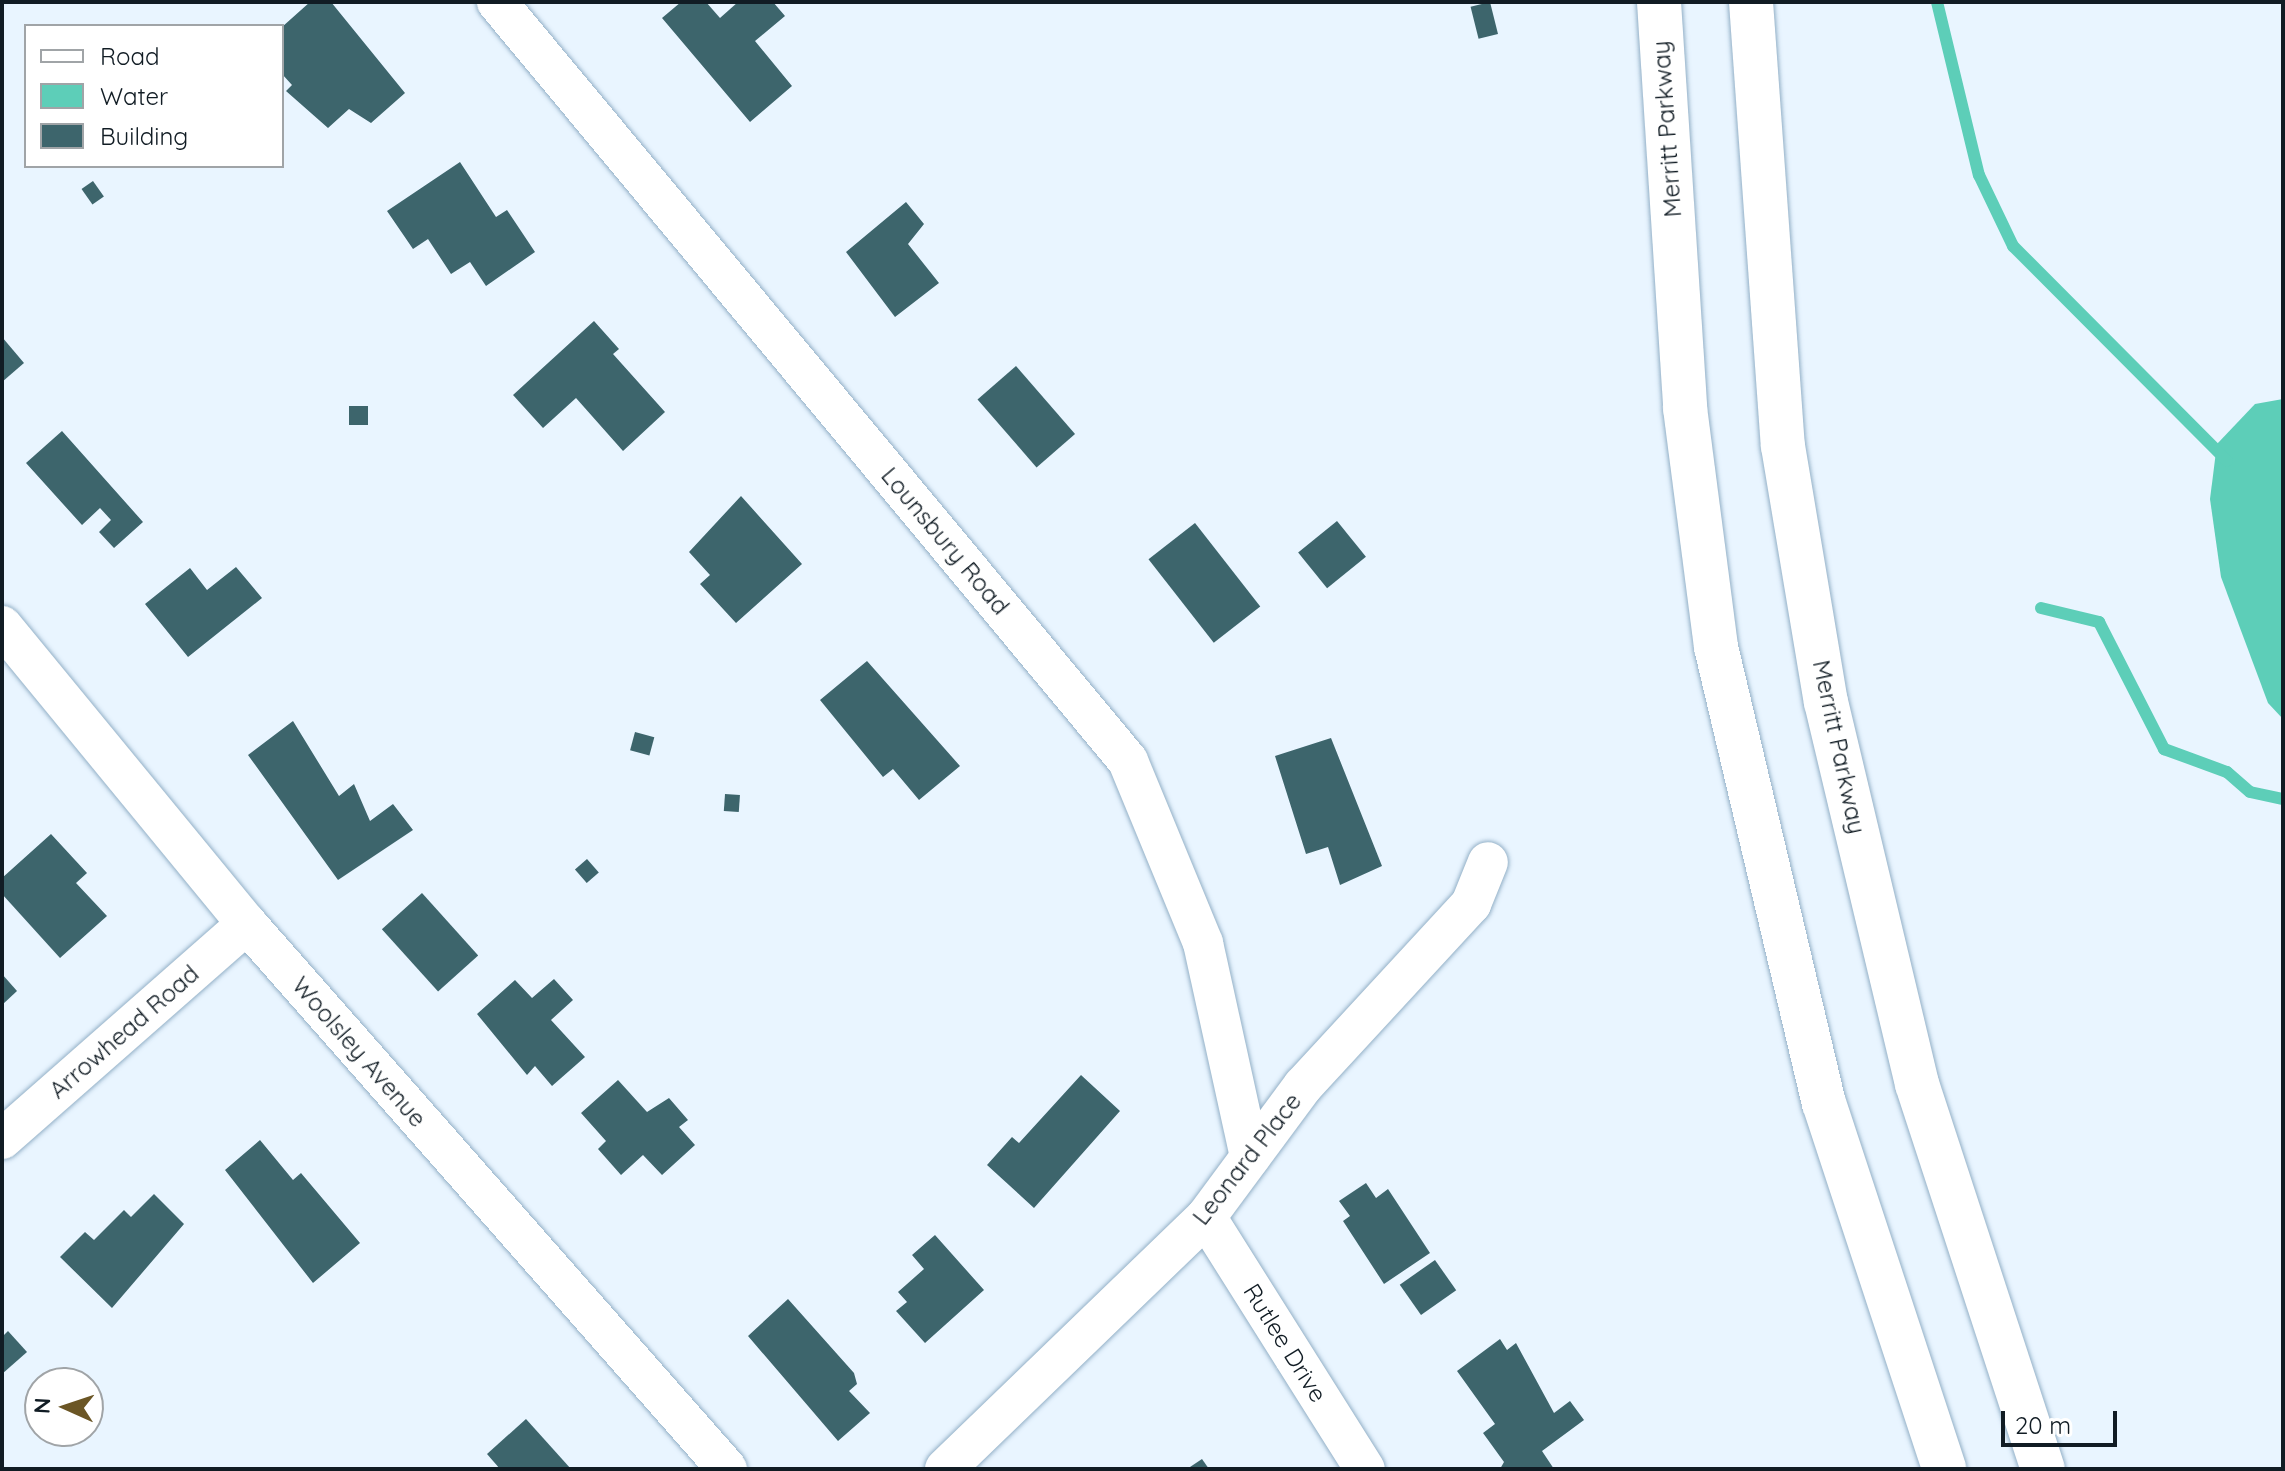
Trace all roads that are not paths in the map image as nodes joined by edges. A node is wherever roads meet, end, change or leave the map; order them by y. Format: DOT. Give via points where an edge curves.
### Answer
graph roads {
  1 [pos="1659,2"];
  2 [pos="1751,2"];
  3 [pos="503,4"];
  4 [pos="2,626"];
  5 [pos="1488,862"];
  6 [pos="247,924"];
  7 [pos="2,1139"];
  8 [pos="1250,1157"];
  9 [pos="1206,1217"];
  10 [pos="727,1469"];
  11 [pos="945,1469"];
  12 [pos="1365,1469"];
  13 [pos="1944,1469"];
  14 [pos="2043,1469"];
  1 -- 13 [label="highway, Merritt Parkway" via="1685,408 1716,647 1824,1103"];
  2 -- 14 [label="highway, Merritt Parkway" via="1783,446 1826,702 1917,1084"];
  3 -- 8 [label="street, Lounsbury Road" via="1128,761 1203,943"];
  4 -- 6 [label="street, Woolsley Avenue"];
  5 -- 8 [label="street, Leonard Place" via="1471,904 1303,1086"];
  6 -- 7 [label="street, Arrowhead Road"];
  6 -- 10 [label="street, Woolsley Avenue"];
  8 -- 9 [label="street, Leonard Place"];
  9 -- 11 [label="street, Leonard Place"];
  9 -- 12 [label="street, Rutlee Drive"];
}
